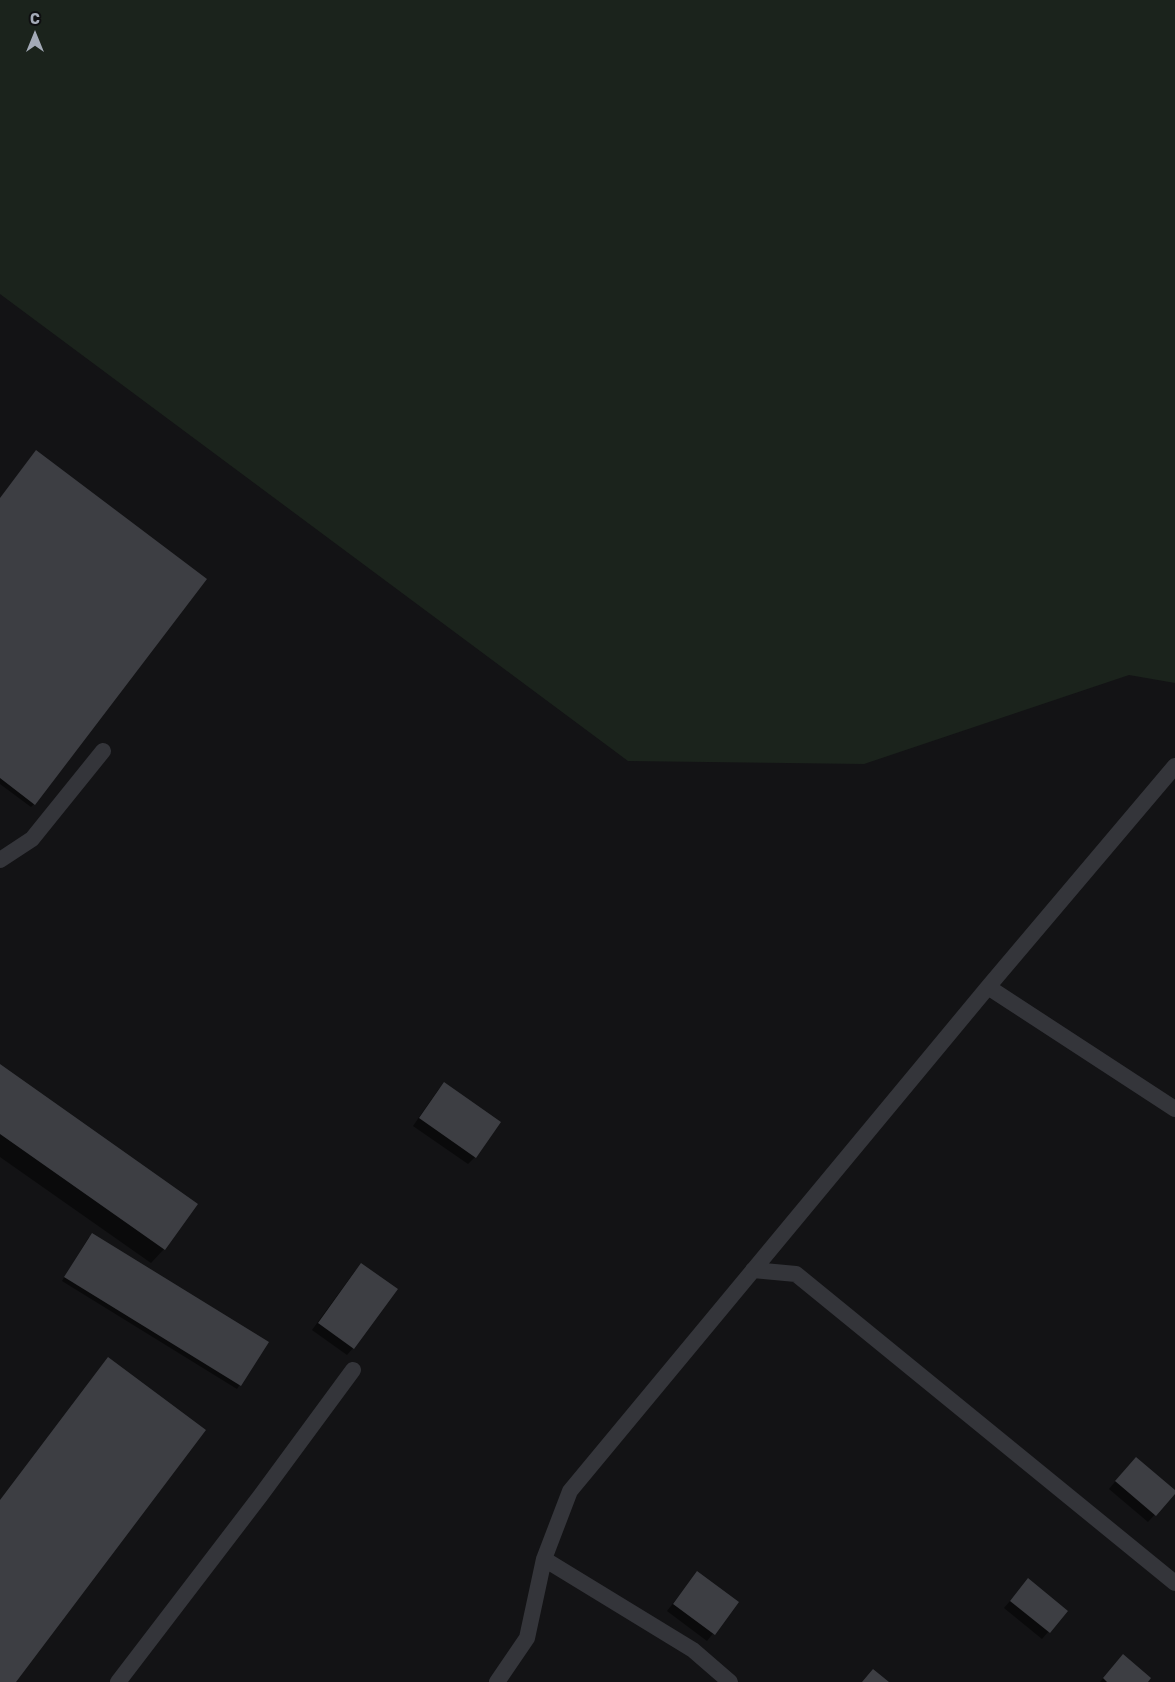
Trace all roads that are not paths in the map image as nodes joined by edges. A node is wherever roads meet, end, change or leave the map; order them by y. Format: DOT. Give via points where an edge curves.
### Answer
graph roads {
  1 [pos="103,751"];
  2 [pos="1175,766"];
  3 [pos="0,860"];
  4 [pos="988,987"];
  5 [pos="1175,1109"];
  6 [pos="753,1270"];
  7 [pos="353,1370"];
  8 [pos="544,1559"];
  9 [pos="1175,1583"];
  10 [pos="118,1682"];
  11 [pos="497,1682"];
  12 [pos="730,1682"];
  1 -- 3 [label="lane" via="32,839"];
  2 -- 4 [label="lane"];
  4 -- 5 [label="lane"];
  4 -- 6 [label="lane"];
  6 -- 8 [label="lane" via="570,1491"];
  6 -- 9 [label="lane" via="796,1274"];
  7 -- 10 [label="lane"];
  8 -- 11 [label="lane" via="527,1638"];
  8 -- 12 [label="lane" via="692,1650"];
}
